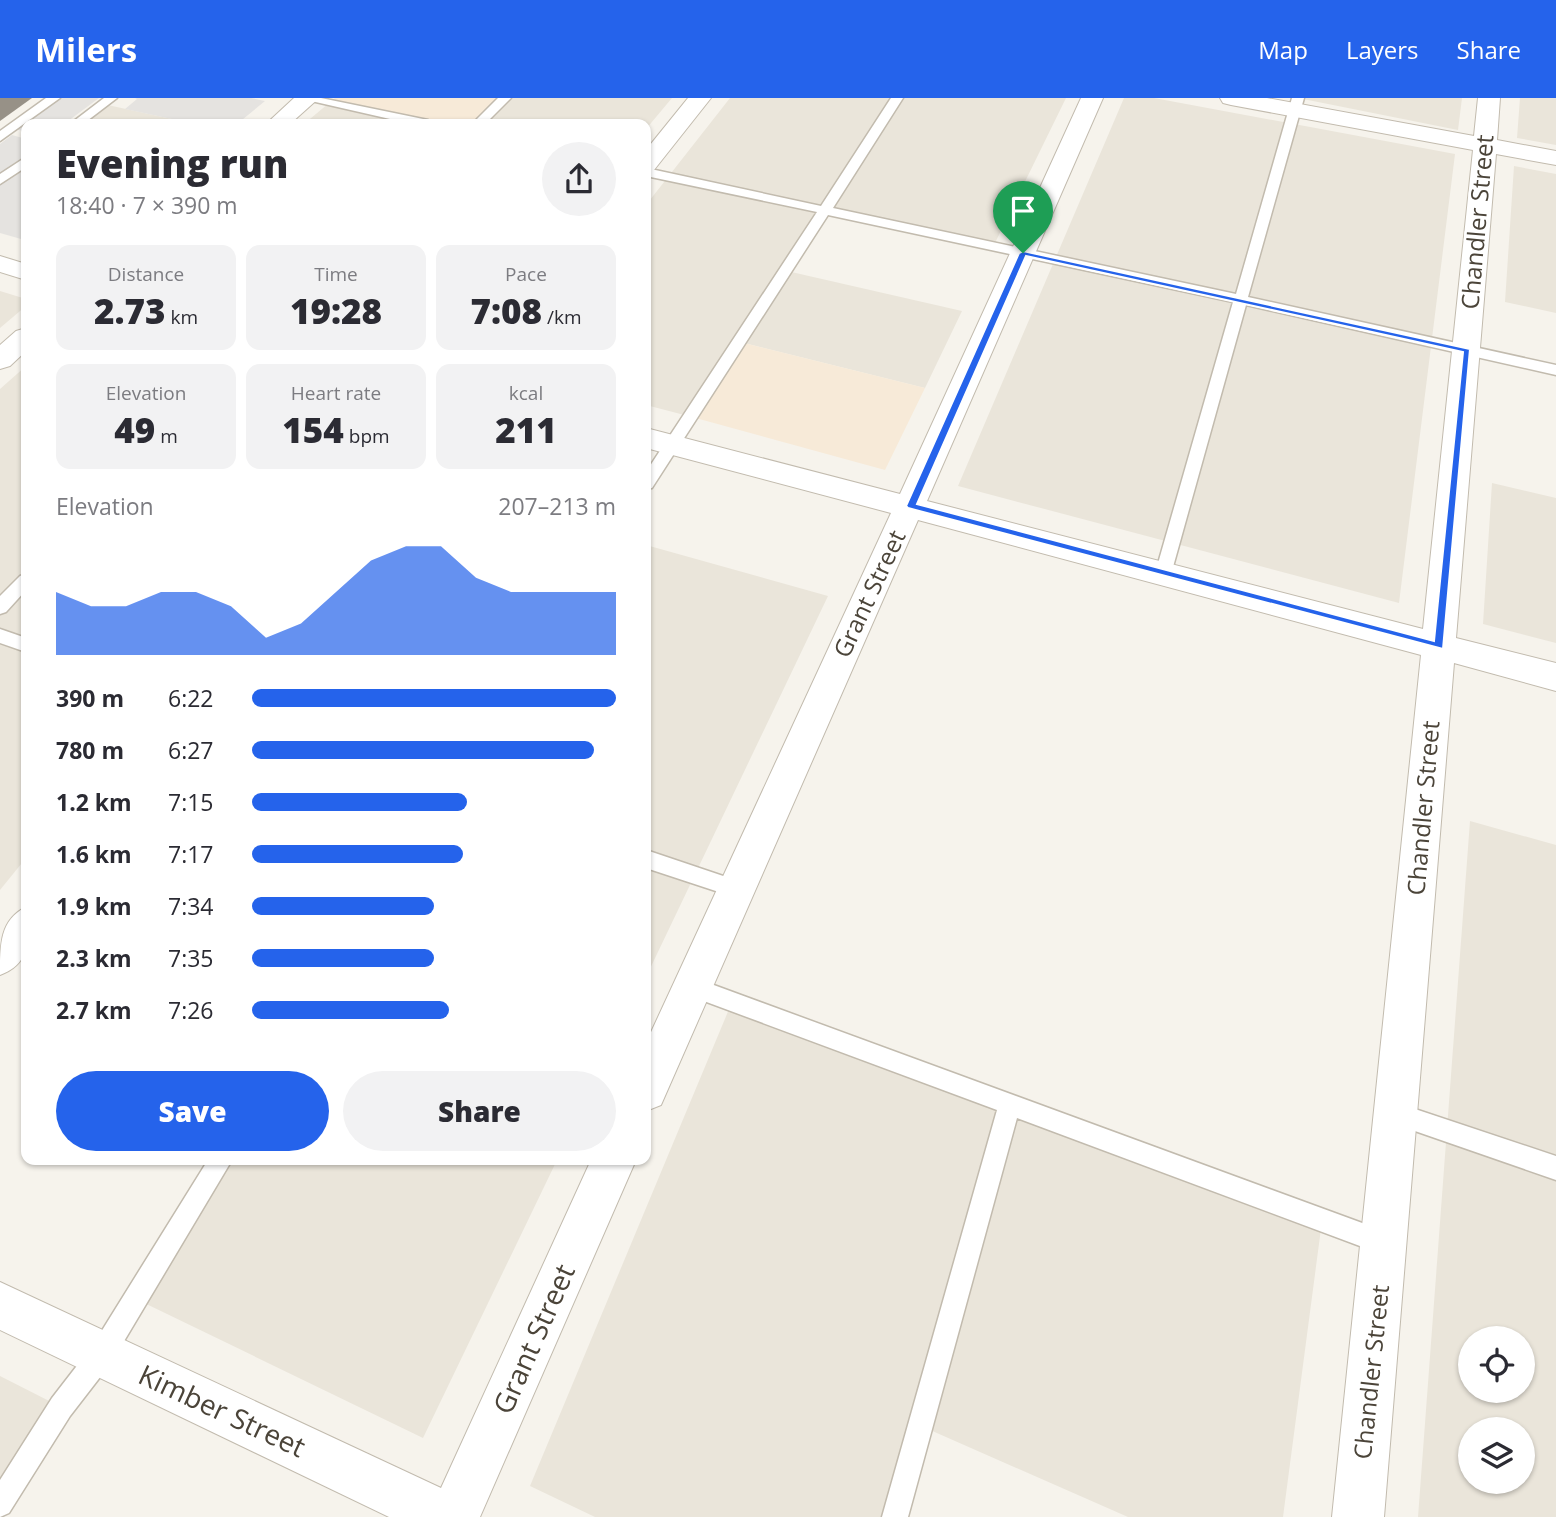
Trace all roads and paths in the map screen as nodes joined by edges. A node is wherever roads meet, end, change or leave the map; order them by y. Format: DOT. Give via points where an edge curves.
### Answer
graph roads {
  1 [pos="54,98"];
  2 [pos="111,98"];
  3 [pos="306,98"];
  4 [pos="505,98"];
  5 [pos="701,98"];
  6 [pos="897,98"];
  7 [pos="1092,98"];
  8 [pos="1231,98"];
  9 [pos="1489,98"];
  10 [pos="1296,104"];
  11 [pos="24,119"];
  12 [pos="83,119"];
  13 [pos="283,119"];
  14 [pos="405,119"];
  15 [pos="483,119"];
  16 [pos="21,121"];
  17 [pos="0,136"];
  18 [pos="1485,144"];
  19 [pos="1556,158"];
  20 [pos="651,159"];
  21 [pos="21,165"];
  22 [pos="651,173"];
  23 [pos="0,180"];
  24 [pos="825,210"];
  25 [pos="1023,253"];
  26 [pos="0,264"];
  27 [pos="21,270"];
  28 [pos="1239,299"];
  29 [pos="21,341"];
  30 [pos="1467,351"];
  31 [pos="0,360"];
  32 [pos="1556,370"];
  33 [pos="658,441"];
  34 [pos="651,466"];
  35 [pos="911,506"];
  36 [pos="1163,574"];
  37 [pos="21,585"];
  38 [pos="0,607"];
  39 [pos="0,636"];
  40 [pos="21,643"];
  41 [pos="1439,646"];
  42 [pos="1556,677"];
  43 [pos="651,861"];
  44 [pos="734,888"];
  45 [pos="21,931"];
  46 [pos="0,957"];
  47 [pos="692,987"];
  48 [pos="651,1079"];
  49 [pos="1009,1106"];
  50 [pos="1397,1114"];
  51 [pos="218,1165"];
  52 [pos="612,1165"];
  53 [pos="1556,1168"];
  54 [pos="1384,1243"];
  55 [pos="0,1305"];
  56 [pos="102,1354"];
  57 [pos="0,1504"];
  58 [pos="445,1517"];
  59 [pos="454,1517"];
  60 [pos="895,1517"];
  61 [pos="1358,1517"];
  1 -- 11 [label="lane"];
  2 -- 12 [label="lane"];
  3 -- 13 [label="street"];
  3 -- 14 [label="lane"];
  4 -- 15 [label="lane"];
  5 -- 20 [label="street"];
  6 -- 24 [label="lane"];
  7 -- 25 [label="street, Grant Street"];
  8 -- 10 [label="street"];
  9 -- 18 [label="street, Chandler Street"];
  10 -- 18 [label="street"];
  10 -- 28 [label="lane"];
  16 -- 17 [label="lane"];
  18 -- 19 [label="street"];
  18 -- 30 [label="street, Chandler Street"];
  21 -- 23 [label="lane"];
  22 -- 24 [label="lane"];
  24 -- 25 [label="lane"];
  24 -- 33 [label="lane" via="692,418"];
  25 -- 28 [label="lane"];
  25 -- 35 [label="street, Grant Street"];
  26 -- 27 [label="street"];
  28 -- 30 [label="lane"];
  28 -- 36 [label="lane"];
  29 -- 31 [label="street"];
  30 -- 32 [label="lane"];
  30 -- 41 [label="street, Chandler Street"];
  33 -- 34 [label="lane"];
  33 -- 35 [label="street"];
  35 -- 36 [label="street"];
  35 -- 44 [label="street, Grant Street"];
  36 -- 41 [label="street"];
  37 -- 38 [label="lane"];
  39 -- 40 [label="lane"];
  41 -- 42 [label="street"];
  41 -- 50 [label="street, Chandler Street"];
  43 -- 44 [label="lane"];
  44 -- 47 [label="street, Grant Street"];
  45 -- 46 [label="street"];
  47 -- 48 [label="street, Grant Street"];
  47 -- 49 [label="lane"];
  49 -- 54 [label="lane"];
  49 -- 60 [label="lane"];
  50 -- 53 [label="lane"];
  50 -- 54 [label="street, Chandler Street"];
  51 -- 56 [label="lane"];
  52 -- 59 [label="street, Grant Street"];
  54 -- 61 [label="street, Chandler Street"];
  55 -- 56 [label="street, Kimber Street"];
  56 -- 57 [label="lane" via="61,1407"];
  56 -- 58 [label="street, Kimber Street"];
}
